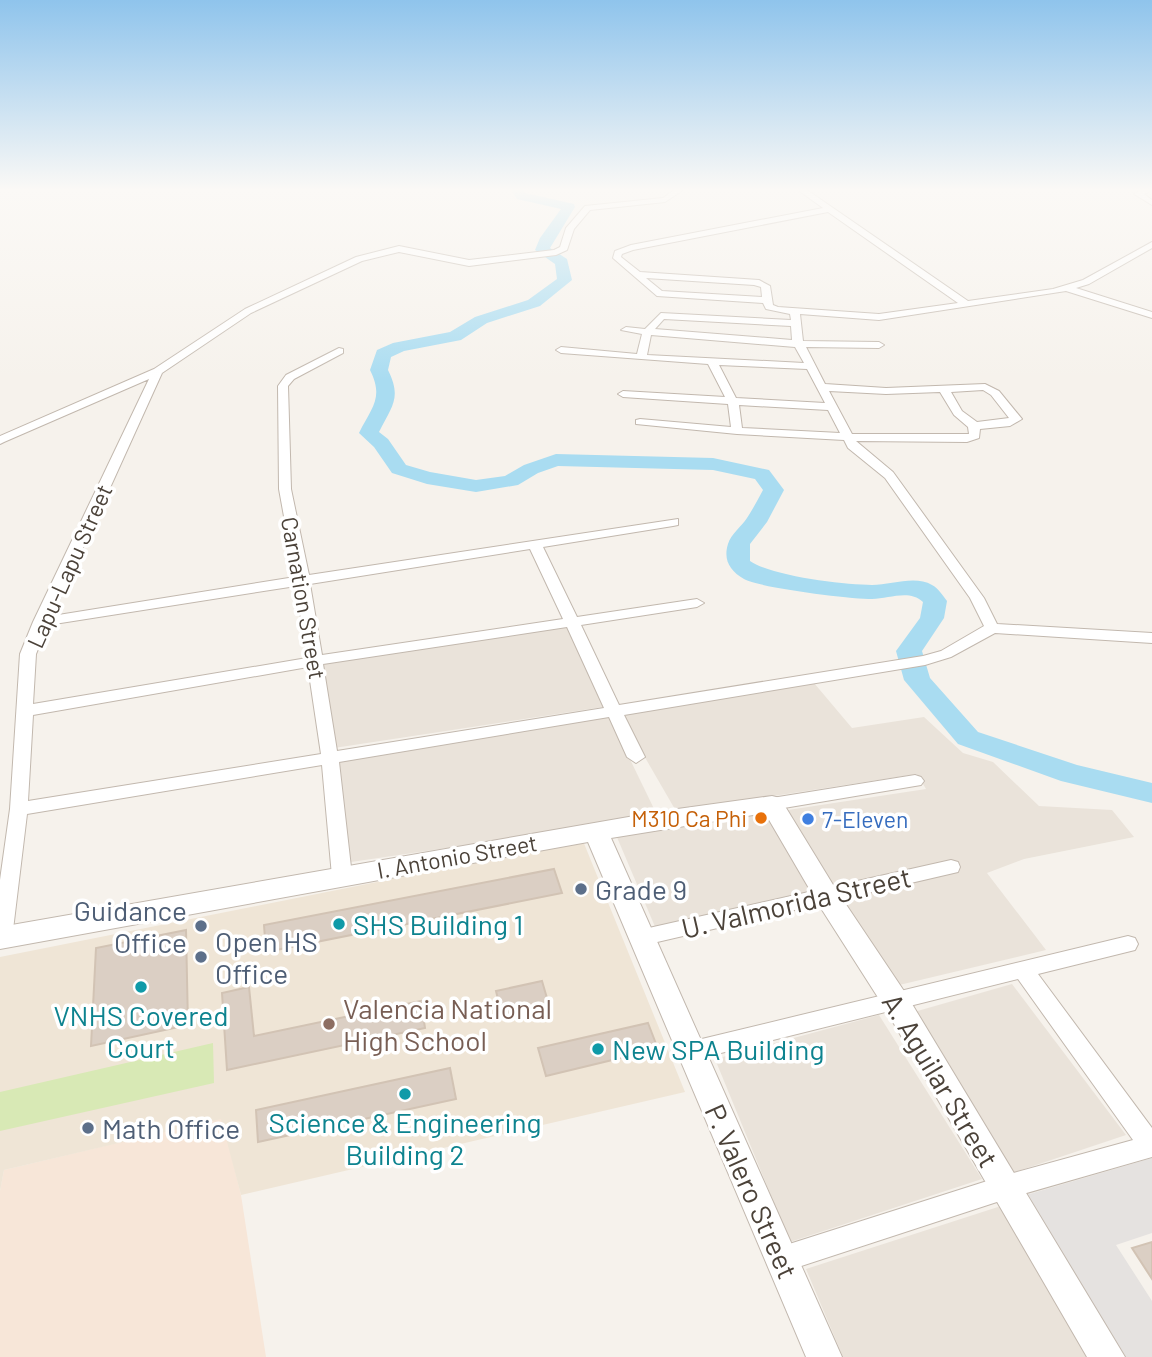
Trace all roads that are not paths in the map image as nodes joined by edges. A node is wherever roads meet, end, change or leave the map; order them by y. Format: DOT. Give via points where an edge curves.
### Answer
graph roads {
  1 [pos="377,253"];
  2 [pos="423,253"];
  3 [pos="547,253"];
  4 [pos="618,253"];
  5 [pos="893,253"];
  6 [pos="1136,253"];
  7 [pos="639,275"];
  8 [pos="1069,289"];
  9 [pos="767,300"];
  10 [pos="967,305"];
  11 [pos="1152,315"];
  12 [pos="794,318"];
  13 [pos="626,330"];
  14 [pos="647,334"];
  15 [pos="799,344"];
  16 [pos="879,345"];
  17 [pos="561,350"];
  18 [pos="339,351"];
  19 [pos="641,358"];
  20 [pos="712,361"];
  21 [pos="808,366"];
  22 [pos="158,371"];
  23 [pos="822,387"];
  24 [pos="944,389"];
  25 [pos="623,394"];
  26 [pos="733,402"];
  27 [pos="832,407"];
  28 [pos="640,422"];
  29 [pos="974,426"];
  30 [pos="737,431"];
  31 [pos="847,437"];
  32 [pos="0,440"];
  33 [pos="673,522"];
  34 [pos="535,545"];
  35 [pos="303,582"];
  36 [pos="697,603"];
  37 [pos="573,621"];
  38 [pos="40,622"];
  39 [pos="992,628"];
  40 [pos="1152,638"];
  41 [pos="315,662"];
  42 [pos="25,710"];
  43 [pos="617,713"];
  44 [pos="636,757"];
  45 [pos="330,759"];
  46 [pos="915,781"];
  47 [pos="772,804"];
  48 [pos="19,809"];
  49 [pos="596,832"];
  50 [pos="951,867"];
  51 [pos="342,876"];
  52 [pos="826,895"];
  53 [pos="1,938"];
  54 [pos="640,938"];
  55 [pos="1128,944"];
  56 [pos="1023,970"];
  57 [pos="896,1002"];
  58 [pos="689,1051"];
  59 [pos="1151,1146"];
  60 [pos="1006,1187"];
  61 [pos="783,1259"];
  62 [pos="824,1357"];
  63 [pos="1107,1357"];
  1 -- 22 [label="street" via="248,311"];
  2 -- 3 [label="street" via="469,262"];
  4 -- 7 [label="street" via="619,261"];
  5 -- 10 [label="street"];
  6 -- 8 [label="street"];
  7 -- 9 [label="street" via="660,294"];
  7 -- 9 [label="street" via="756,282 765,286"];
  8 -- 10 [label="street"];
  8 -- 11 [label="street"];
  9 -- 12 [label="street" via="772,309"];
  10 -- 12 [label="street" via="879,317"];
  12 -- 14 [label="street" via="661,316"];
  12 -- 15 [label="street"];
  13 -- 14 [label="street"];
  14 -- 15 [label="street"];
  14 -- 19 [label="street"];
  15 -- 16 [label="street"];
  15 -- 21 [label="street"];
  17 -- 19 [label="street"];
  18 -- 35 [label="street, Carnation Street" via="290,377 283,386 285,489"];
  19 -- 20 [label="street"];
  20 -- 21 [label="street"];
  20 -- 26 [label="street"];
  21 -- 23 [label="street"];
  22 -- 32 [label="street"];
  22 -- 38 [label="street, Lapu-Lapu Street"];
  23 -- 24 [label="street"];
  23 -- 27 [label="street"];
  24 -- 29 [label="street" via="958,413"];
  24 -- 29 [label="street" via="989,388 1016,419"];
  25 -- 26 [label="street"];
  26 -- 27 [label="street"];
  26 -- 30 [label="street"];
  27 -- 31 [label="street"];
  28 -- 30 [label="street"];
  29 -- 31 [label="street" via="975,436 967,438"];
  30 -- 31 [label="street"];
  31 -- 39 [label="street" via="862,456 890,475 977,598"];
  33 -- 34 [label="street"];
  34 -- 35 [label="street"];
  34 -- 37 [label="street"];
  35 -- 38 [label="street"];
  35 -- 41 [label="street, Carnation Street"];
  36 -- 37 [label="street"];
  37 -- 41 [label="street"];
  37 -- 43 [label="street"];
  38 -- 42 [label="street, Lapu-Lapu Street" via="28,654"];
  39 -- 40 [label="street"];
  39 -- 43 [label="street" via="946,654 925,660"];
  41 -- 42 [label="street"];
  41 -- 45 [label="street, Carnation Street"];
  42 -- 48 [label="street, Lapu-Lapu Street"];
  43 -- 44 [label="street"];
  43 -- 45 [label="street"];
  45 -- 48 [label="street"];
  45 -- 51 [label="street, Carnation Street"];
  46 -- 47 [label="street, I. Antonio Street"];
  47 -- 49 [label="street, I. Antonio Street"];
  47 -- 52 [label="street, A. Aguilar Street"];
  48 -- 53 [label="street, Lapu-Lapu Street"];
  49 -- 51 [label="street, I. Antonio Street"];
  49 -- 54 [label="street, P. Valero Street"];
  50 -- 52 [label="street, U. Valmorida Street"];
  51 -- 53 [label="street, I. Antonio Street"];
  52 -- 54 [label="street, U. Valmorida Street"];
  52 -- 57 [label="street, A. Aguilar Street"];
  54 -- 58 [label="street, P. Valero Street"];
  55 -- 56 [label="street"];
  56 -- 57 [label="street"];
  56 -- 59 [label="street"];
  57 -- 58 [label="street"];
  57 -- 60 [label="street, A. Aguilar Street"];
  58 -- 61 [label="street, P. Valero Street"];
  59 -- 60 [label="street"];
  60 -- 61 [label="street"];
  60 -- 63 [label="street, A. Aguilar Street"];
  61 -- 62 [label="street, P. Valero Street"];
}
